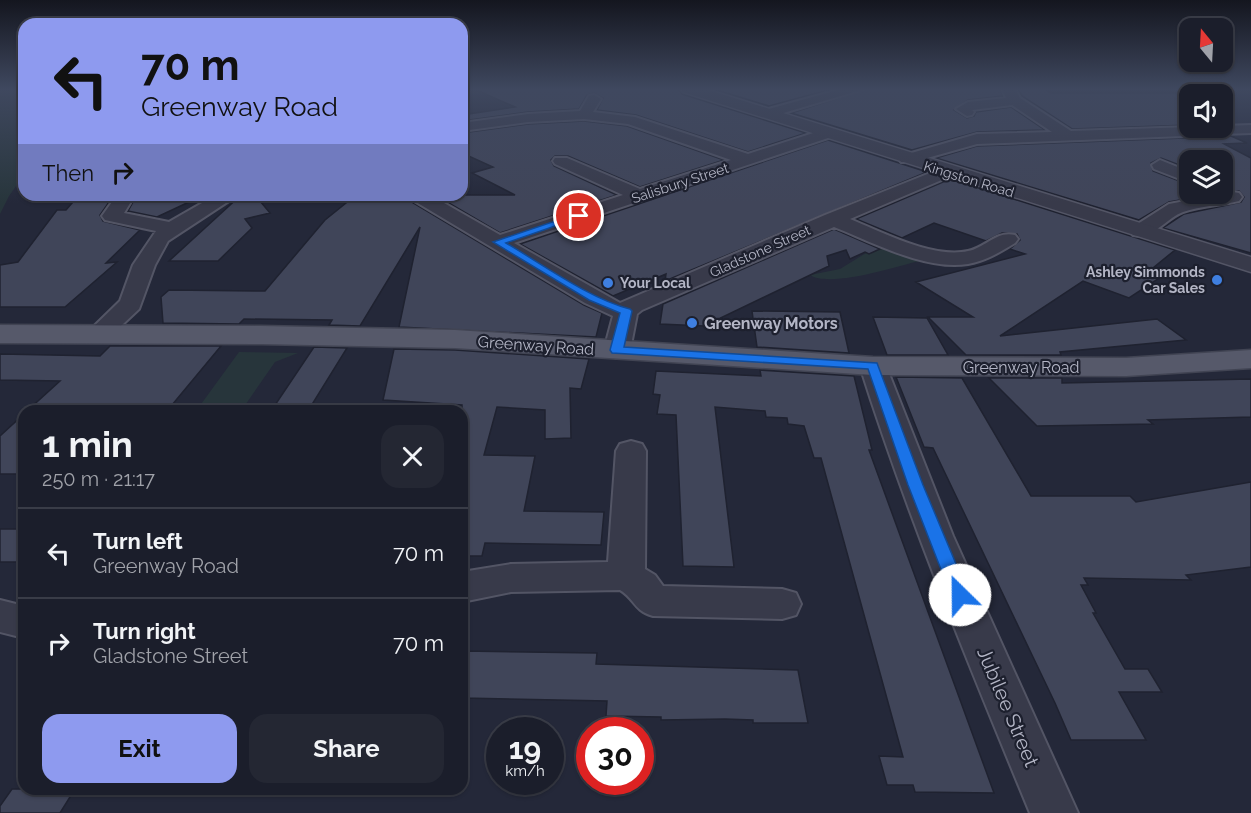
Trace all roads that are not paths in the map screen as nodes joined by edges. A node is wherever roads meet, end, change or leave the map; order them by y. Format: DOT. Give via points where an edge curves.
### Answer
graph roads {
  1 [pos="654,127"];
  2 [pos="811,127"];
  3 [pos="1056,127"];
  4 [pos="1248,131"];
  5 [pos="829,133"];
  6 [pos="1067,135"];
  7 [pos="906,159"];
  8 [pos="748,160"];
  9 [pos="561,161"];
  10 [pos="1160,165"];
  11 [pos="945,172"];
  12 [pos="1179,173"];
  13 [pos="640,196"];
  14 [pos="1233,197"];
  15 [pos="122,201"];
  16 [pos="219,201"];
  17 [pos="427,201"];
  18 [pos="1192,204"];
  19 [pos="1251,205"];
  20 [pos="832,219"];
  21 [pos="172,228"];
  22 [pos="1140,231"];
  23 [pos="1008,239"];
  24 [pos="498,242"];
  25 [pos="1251,265"];
  26 [pos="626,311"];
  27 [pos="0,334"];
  28 [pos="97,335"];
  29 [pos="617,350"];
  30 [pos="1251,359"];
  31 [pos="873,366"];
  32 [pos="632,451"];
  33 [pos="626,576"];
  34 [pos="468,586"];
  35 [pos="782,604"];
  36 [pos="1054,813"];
  1 -- 8 [label="street"];
  2 -- 5 [label="street, Kingston Road"];
  3 -- 6 [label="street"];
  4 -- 6 [label="street"];
  5 -- 7 [label="street, Kingston Road"];
  5 -- 8 [label="street, Salisbury Street"];
  6 -- 7 [label="street" via="977,138"];
  7 -- 11 [label="street, Kingston Road"];
  8 -- 13 [label="street, Salisbury Street"];
  9 -- 13 [label="street"];
  10 -- 12 [label="street"];
  11 -- 20 [label="street, Gladstone Street"];
  11 -- 22 [label="street, Kingston Road"];
  13 -- 24 [label="street, Salisbury Street"];
  14 -- 19 [label="street"];
  15 -- 21 [label="street" via="112,216"];
  16 -- 21 [label="street"];
  17 -- 24 [label="street"];
  18 -- 22 [label="street" via="1176,208"];
  20 -- 23 [label="street, Gladstone Street" via="928,255 949,259 976,256"];
  20 -- 26 [label="street, Gladstone Street"];
  21 -- 28 [label="street" via="150,252 131,304"];
  22 -- 25 [label="street, Kingston Road"];
  24 -- 26 [label="street" via="593,298"];
  26 -- 29 [label="street"];
  27 -- 28 [label="main road, Greenway Road"];
  28 -- 29 [label="main road, Greenway Road" via="455,339"];
  29 -- 31 [label="main road, Greenway Road"];
  30 -- 31 [label="main road, Greenway Road" via="1126,367"];
  31 -- 36 [label="street, Jubilee Street" via="915,485"];
  32 -- 33 [label="street"];
  33 -- 34 [label="street" via="511,578"];
  33 -- 35 [label="street" via="642,585 654,601"];
}
